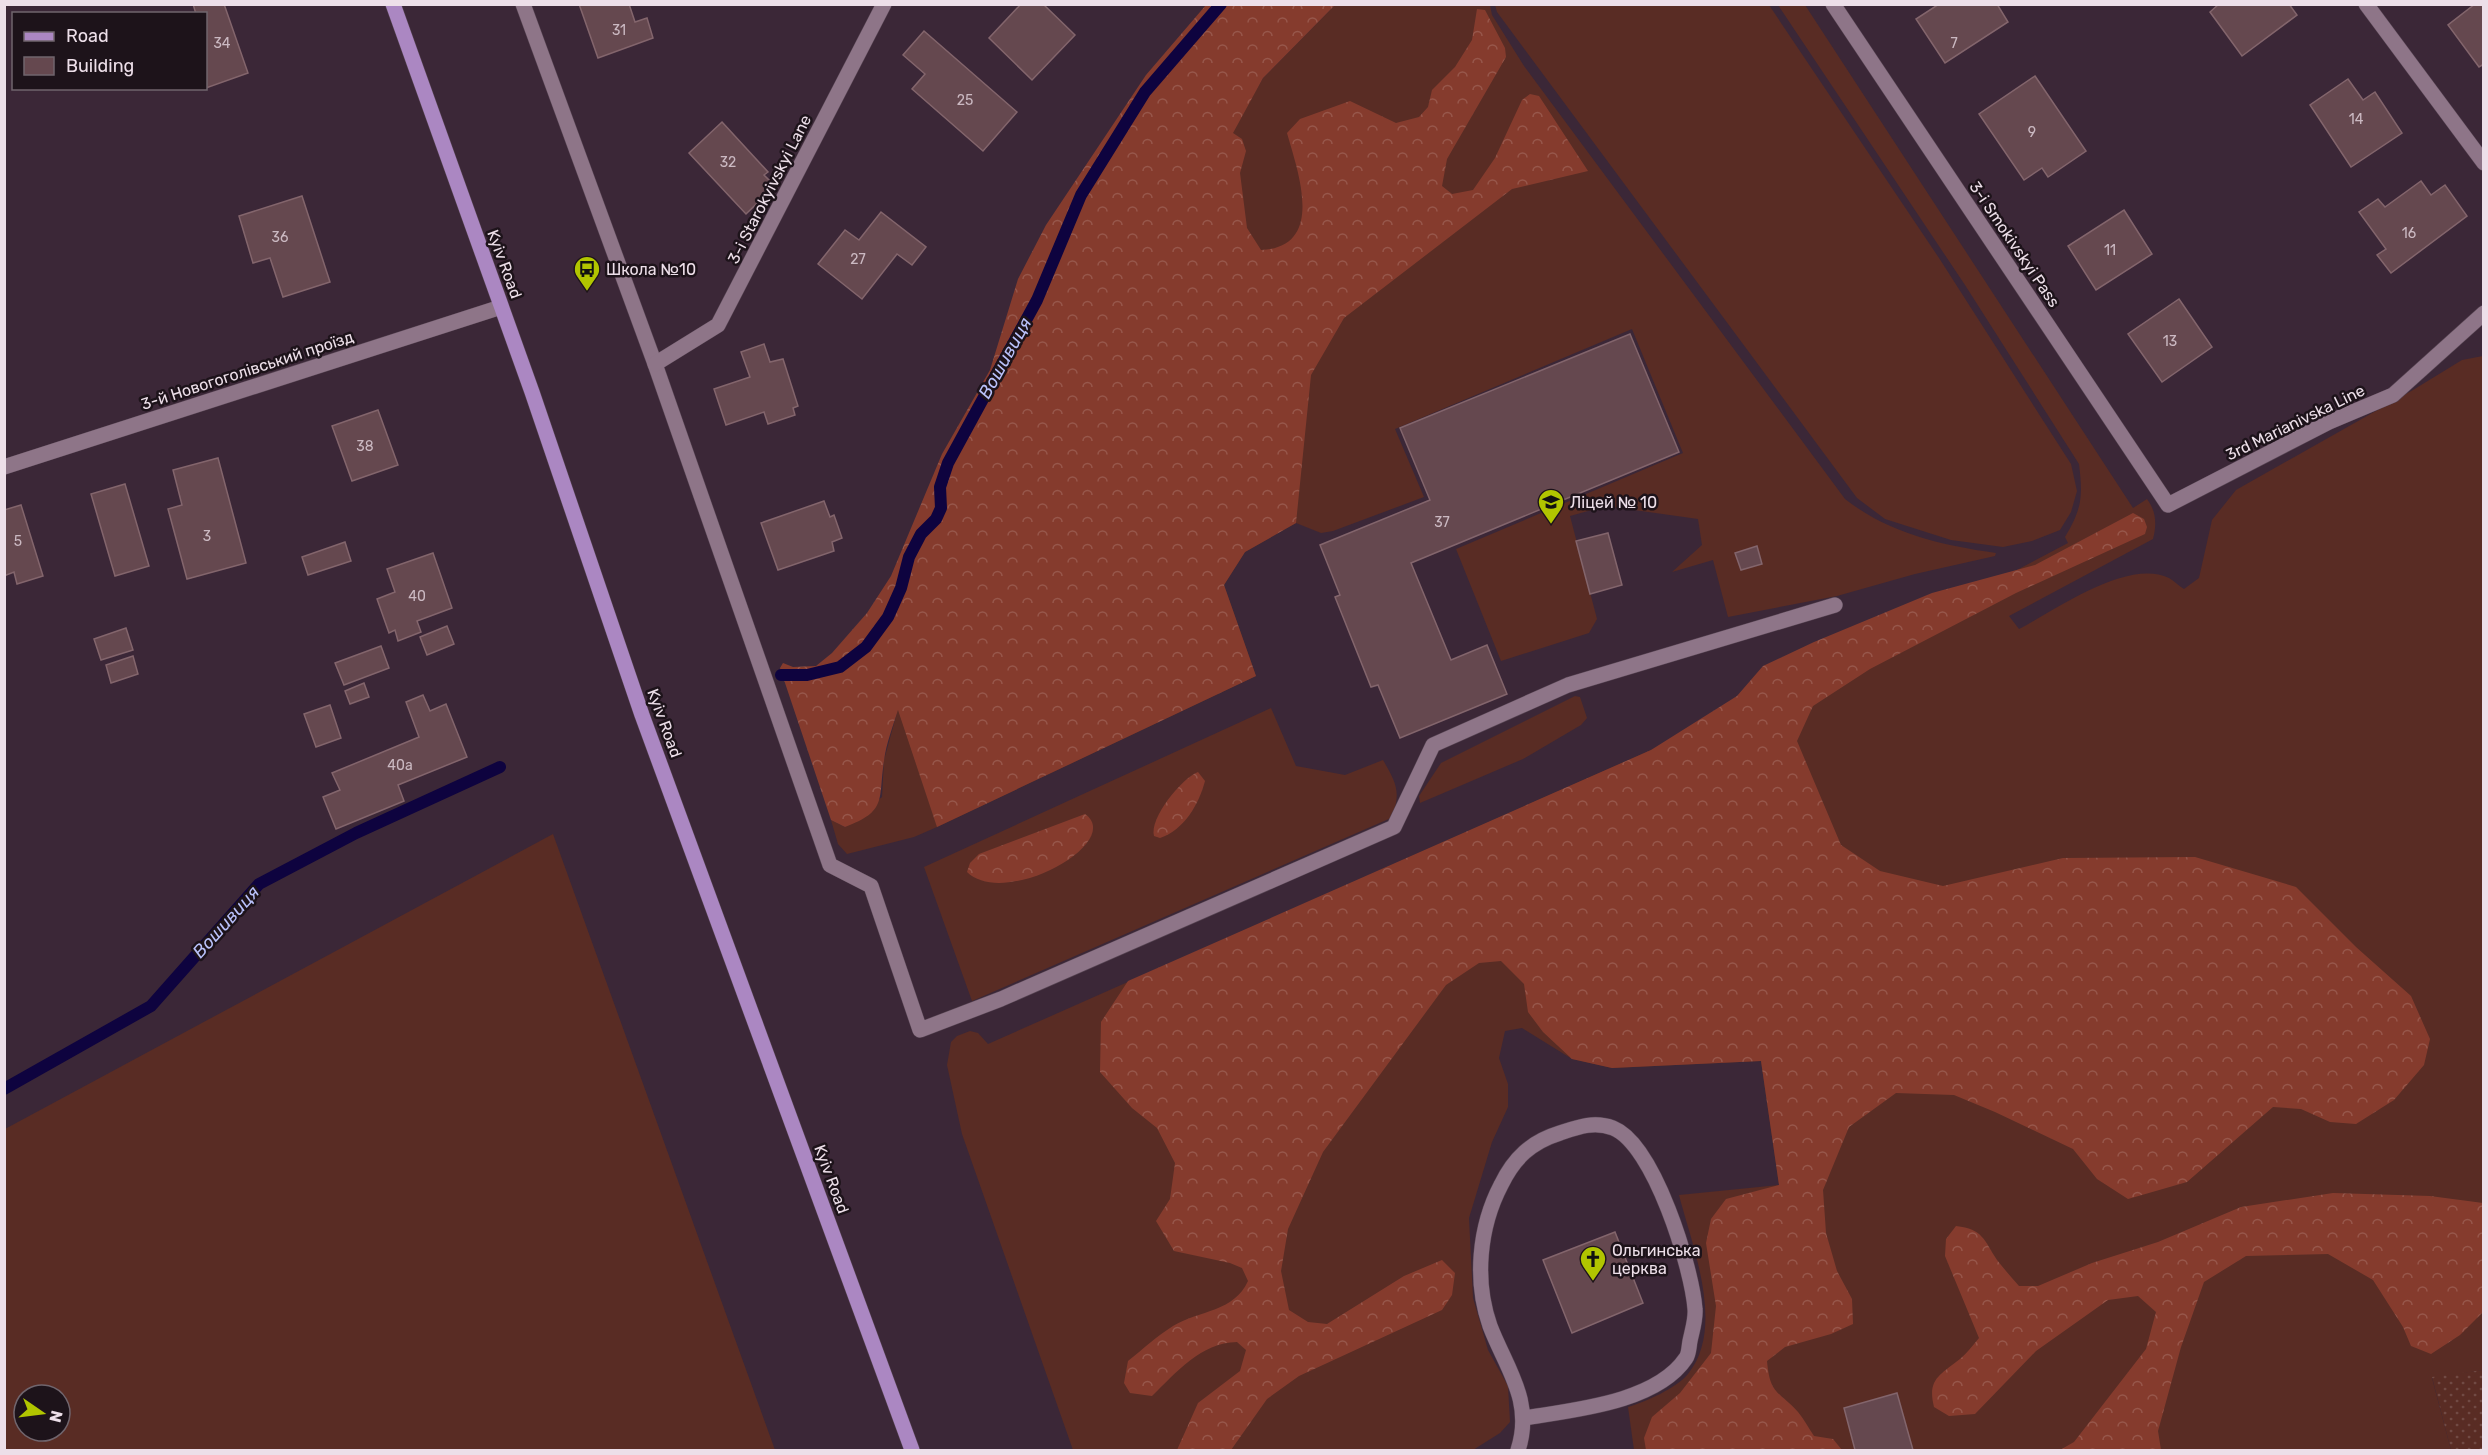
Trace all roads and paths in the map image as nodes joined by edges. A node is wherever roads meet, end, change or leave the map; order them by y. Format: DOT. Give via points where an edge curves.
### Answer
graph roads {
  1 [pos="393,4"];
  2 [pos="523,4"];
  3 [pos="884,4"];
  4 [pos="1833,4"];
  5 [pos="2366,4"];
  6 [pos="2484,163"];
  7 [pos="501,307"];
  8 [pos="2484,312"];
  9 [pos="655,364"];
  10 [pos="4,467"];
  11 [pos="2168,504"];
  12 [pos="1835,605"];
  13 [pos="1524,1418"];
  14 [pos="912,1450"];
  15 [pos="1518,1450"];
  1 -- 7 [label="main road, Kyiv Road"];
  2 -- 9 [label="street"];
  3 -- 9 [label="street, 3-i Starokyivskyi Lane" via="718,325"];
  4 -- 11 [label="street, 3-i Smokivskyi Pass"];
  5 -- 6 [label="street"];
  7 -- 10 [label="street, 3-й Новогоголівський проїзд"];
  7 -- 14 [label="main road, Kyiv Road" via="642,716"];
  8 -- 11 [label="street, 3rd Marianivska Line" via="2393,395 2329,422"];
  9 -- 12 [label="street" via="830,866 871,886 920,1030 1001,999 1394,827 1433,745 1568,685"];
  13 -- 13 [label="street" via="1512,1371 1490,1325 1480,1281 1483,1231 1500,1186 1517,1157 1550,1136 1589,1124 1614,1128 1637,1146 1666,1203 1687,1260 1696,1311 1687,1357 1662,1380 1614,1403"];
  13 -- 15 [label="street"];
}
